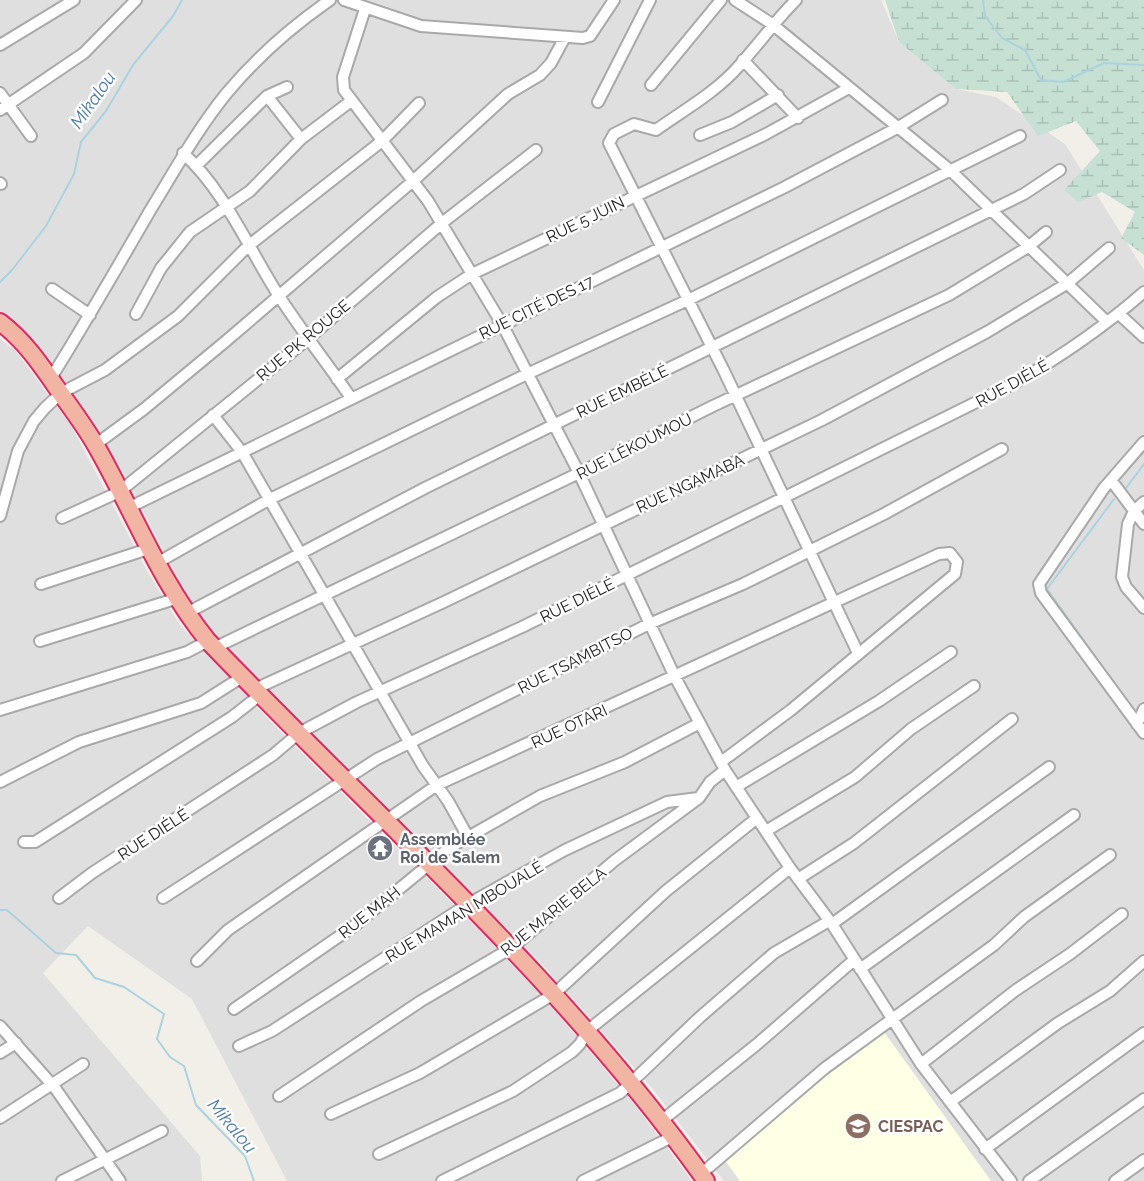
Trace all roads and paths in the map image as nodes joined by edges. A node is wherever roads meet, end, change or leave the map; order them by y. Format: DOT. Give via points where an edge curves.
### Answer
graph roads {
  1 [pos="74,0"];
  2 [pos="136,0"];
  3 [pos="330,0"];
  4 [pos="344,0"];
  5 [pos="614,0"];
  6 [pos="650,0"];
  7 [pos="721,0"];
  8 [pos="735,0"];
  9 [pos="796,0"];
  10 [pos="365,9"];
  11 [pos="772,24"];
  12 [pos="565,37"];
  13 [pos="0,45"];
  14 [pos="743,60"];
  15 [pos="651,85"];
  16 [pos="287,87"];
  17 [pos="849,88"];
  18 [pos="0,93"];
  19 [pos="778,95"];
  20 [pos="267,96"];
  21 [pos="351,100"];
  22 [pos="942,100"];
  23 [pos="598,102"];
  24 [pos="418,103"];
  25 [pos="4,107"];
  26 [pos="798,118"];
  27 [pos="897,128"];
  28 [pos="700,135"];
  29 [pos="32,136"];
  30 [pos="1020,136"];
  31 [pos="301,139"];
  32 [pos="382,141"];
  33 [pos="536,150"];
  34 [pos="183,153"];
  35 [pos="196,165"];
  36 [pos="950,170"];
  37 [pos="1060,170"];
  38 [pos="413,181"];
  39 [pos="635,195"];
  40 [pos="225,207"];
  41 [pos="991,209"];
  42 [pos="442,223"];
  43 [pos="1046,232"];
  44 [pos="248,246"];
  45 [pos="661,246"];
  46 [pos="1028,247"];
  47 [pos="1109,248"];
  48 [pos="472,274"];
  49 [pos="1068,283"];
  50 [pos="52,289"];
  51 [pos="1144,292"];
  52 [pos="278,295"];
  53 [pos="688,300"];
  54 [pos="136,314"];
  55 [pos="1119,314"];
  56 [pos="90,315"];
  57 [pos="0,322"];
  58 [pos="1107,322"];
  59 [pos="502,324"];
  60 [pos="1144,337"];
  61 [pos="309,338"];
  62 [pos="711,347"];
  63 [pos="527,374"];
  64 [pos="51,378"];
  65 [pos="337,379"];
  66 [pos="61,393"];
  67 [pos="735,395"];
  68 [pos="351,398"];
  69 [pos="213,415"];
  70 [pos="555,423"];
  71 [pos="1144,442"];
  72 [pos="95,445"];
  73 [pos="1002,448"];
  74 [pos="761,449"];
  75 [pos="242,452"];
  76 [pos="579,473"];
  77 [pos="1111,480"];
  78 [pos="119,492"];
  79 [pos="783,498"];
  80 [pos="270,499"];
  81 [pos="1144,502"];
  82 [pos="128,508"];
  83 [pos="1134,512"];
  84 [pos="0,516"];
  85 [pos="62,518"];
  86 [pos="603,524"];
  87 [pos="1144,524"];
  88 [pos="810,550"];
  89 [pos="300,551"];
  90 [pos="152,557"];
  91 [pos="955,574"];
  92 [pos="627,575"];
  93 [pos="41,584"];
  94 [pos="324,594"];
  95 [pos="175,599"];
  96 [pos="835,602"];
  97 [pos="1144,608"];
  98 [pos="185,614"];
  99 [pos="649,624"];
  100 [pos="40,641"];
  101 [pos="353,643"];
  102 [pos="211,645"];
  103 [pos="951,652"];
  104 [pos="858,653"];
  105 [pos="242,677"];
  106 [pos="675,677"];
  107 [pos="974,686"];
  108 [pos="381,691"];
  109 [pos="258,692"];
  110 [pos="1144,709"];
  111 [pos="0,710"];
  112 [pos="1012,719"];
  113 [pos="699,724"];
  114 [pos="1141,729"];
  115 [pos="299,733"];
  116 [pos="409,742"];
  117 [pos="723,766"];
  118 [pos="1049,767"];
  119 [pos="344,780"];
  120 [pos="0,782"];
  121 [pos="437,785"];
  122 [pos="736,787"];
  123 [pos="699,798"];
  124 [pos="1074,815"];
  125 [pos="757,818"];
  126 [pos="386,819"];
  127 [pos="766,831"];
  128 [pos="468,837"];
  129 [pos="24,842"];
  130 [pos="1110,855"];
  131 [pos="428,865"];
  132 [pos="790,868"];
  133 [pos="798,879"];
  134 [pos="59,898"];
  135 [pos="163,898"];
  136 [pos="468,904"];
  137 [pos="1122,914"];
  138 [pos="830,923"];
  139 [pos="513,947"];
  140 [pos="198,961"];
  141 [pos="1144,962"];
  142 [pos="857,964"];
  143 [pos="554,994"];
  144 [pos="234,1009"];
  145 [pos="893,1017"];
  146 [pos="0,1026"];
  147 [pos="588,1031"];
  148 [pos="1144,1033"];
  149 [pos="16,1043"];
  150 [pos="239,1046"];
  151 [pos="0,1053"];
  152 [pos="83,1064"];
  153 [pos="921,1064"];
  154 [pos="632,1083"];
  155 [pos="52,1084"];
  156 [pos="279,1096"];
  157 [pos="1144,1099"];
  158 [pos="950,1102"];
  159 [pos="332,1114"];
  160 [pos="0,1119"];
  161 [pos="660,1122"];
  162 [pos="162,1131"];
  163 [pos="672,1137"];
  164 [pos="985,1149"];
  165 [pos="379,1154"];
  166 [pos="106,1160"];
  167 [pos="1144,1160"];
  168 [pos="703,1178"];
  169 [pos="62,1181"];
  170 [pos="120,1181"];
  171 [pos="442,1181"];
  172 [pos="583,1181"];
  173 [pos="1011,1181"];
  174 [pos="1029,1181"];
  175 [pos="1115,1181"];
  1 -- 13 [label="street"];
  2 -- 25 [label="street" via="84,53"];
  3 -- 34 [label="street" via="260,56 226,94"];
  4 -- 10 [label="street"];
  5 -- 12 [label="street" via="590,36"];
  6 -- 23 [label="street"];
  7 -- 15 [label="street"];
  8 -- 11 [label="street"];
  9 -- 11 [label="street"];
  10 -- 12 [label="street" via="421,26"];
  10 -- 21 [label="street" via="343,77 344,90"];
  11 -- 14 [label="street"];
  11 -- 17 [label="street"];
  12 -- 38 [label="street" via="540,75 508,94"];
  14 -- 19 [label="street"];
  14 -- 39 [label="street" via="709,93 656,130 637,123 611,136 610,148"];
  16 -- 20 [label="street"];
  17 -- 26 [label="street, RUE 5 JUIN"];
  17 -- 27 [label="street"];
  18 -- 25 [label="street"];
  19 -- 26 [label="street"];
  19 -- 28 [label="street" via="732,122"];
  20 -- 31 [label="street"];
  20 -- 35 [label="street"];
  21 -- 31 [label="street"];
  21 -- 32 [label="street"];
  22 -- 27 [label="street, RUE CITÉ DES 17"];
  24 -- 32 [label="street"];
  25 -- 29 [label="street"];
  26 -- 39 [label="street, RUE 5 JUIN"];
  27 -- 36 [label="street"];
  27 -- 45 [label="street, RUE CITÉ DES 17"];
  30 -- 36 [label="street"];
  31 -- 40 [label="street" via="250,191"];
  32 -- 38 [label="street"];
  32 -- 44 [label="street"];
  33 -- 42 [label="street, RUE PK ROUGE"];
  34 -- 35 [label="street"];
  34 -- 56 [label="street"];
  35 -- 40 [label="street"];
  36 -- 41 [label="street"];
  36 -- 53 [label="street"];
  37 -- 41 [label="street, RUE EMBÉLÉ" via="1024,194"];
  38 -- 42 [label="street"];
  38 -- 52 [label="street"];
  39 -- 45 [label="street"];
  39 -- 48 [label="street, RUE 5 JUIN"];
  40 -- 44 [label="street"];
  40 -- 54 [label="street" via="179,244"];
  41 -- 46 [label="street"];
  41 -- 62 [label="street, RUE EMBÉLÉ"];
  42 -- 48 [label="street"];
  42 -- 61 [label="street, RUE PK ROUGE"];
  43 -- 46 [label="street, RUE LÉKOUMOU"];
  44 -- 52 [label="street"];
  44 -- 66 [label="street" via="178,316 105,370"];
  45 -- 53 [label="street"];
  45 -- 59 [label="street, RUE CITÉ DES 17"];
  46 -- 49 [label="street"];
  46 -- 67 [label="street, RUE LÉKOUMOU" via="949,295"];
  47 -- 49 [label="street, RUE NGAMABA"];
  48 -- 59 [label="street"];
  48 -- 65 [label="street, RUE 5 JUIN" via="413,316"];
  49 -- 58 [label="street"];
  49 -- 74 [label="street, RUE NGAMABA" via="899,380"];
  50 -- 56 [label="street"];
  51 -- 55 [label="street, RUE DIÉLÉ"];
  52 -- 61 [label="street"];
  52 -- 72 [label="street" via="144,409"];
  53 -- 62 [label="street"];
  53 -- 63 [label="street"];
  55 -- 58 [label="street, RUE DIÉLÉ"];
  55 -- 60 [label="street"];
  56 -- 64 [label="street"];
  57 -- 64 [label="highway" via="30,350"];
  58 -- 79 [label="street, RUE DIÉLÉ" via="1015,383"];
  59 -- 63 [label="street"];
  59 -- 68 [label="street, RUE CITÉ DES 17"];
  61 -- 65 [label="street"];
  61 -- 69 [label="street, RUE PK ROUGE"];
  62 -- 67 [label="street"];
  62 -- 70 [label="street, RUE EMBÉLÉ"];
  63 -- 70 [label="street"];
  63 -- 80 [label="street"];
  64 -- 66 [label="highway"];
  65 -- 68 [label="street"];
  66 -- 72 [label="highway"];
  66 -- 84 [label="street" via="39,414 22,443"];
  67 -- 74 [label="street"];
  67 -- 76 [label="street, RUE LÉKOUMOU"];
  68 -- 75 [label="street, RUE CITÉ DES 17"];
  69 -- 75 [label="street"];
  69 -- 78 [label="street, RUE PK ROUGE"];
  70 -- 76 [label="street"];
  70 -- 89 [label="street, RUE EMBÉLÉ"];
  71 -- 77 [label="street"];
  72 -- 78 [label="highway"];
  73 -- 88 [label="street, RUE TSAMBITSO" via="932,489"];
  74 -- 79 [label="street"];
  74 -- 86 [label="street, RUE NGAMABA"];
  75 -- 80 [label="street"];
  75 -- 82 [label="street, RUE CITÉ DES 17"];
  76 -- 86 [label="street"];
  76 -- 94 [label="street, RUE LÉKOUMOU"];
  77 -- 83 [label="street"];
  77 -- 114 [label="street" via="1041,580 1039,590"];
  78 -- 82 [label="highway"];
  78 -- 85 [label="street, RUE PK ROUGE"];
  79 -- 88 [label="street"];
  79 -- 92 [label="street, RUE DIÉLÉ"];
  80 -- 89 [label="street"];
  80 -- 90 [label="street"];
  81 -- 83 [label="street"];
  82 -- 90 [label="highway"];
  83 -- 87 [label="street"];
  83 -- 97 [label="street" via="1128,524 1122,577"];
  86 -- 92 [label="street"];
  86 -- 101 [label="street, RUE NGAMABA"];
  88 -- 96 [label="street"];
  88 -- 99 [label="street, RUE TSAMBITSO"];
  89 -- 94 [label="street"];
  89 -- 98 [label="street, RUE EMBÉLÉ"];
  90 -- 93 [label="street"];
  90 -- 95 [label="highway"];
  91 -- 96 [label="street, RUE OTARI" via="954,557 950,553 939,554"];
  91 -- 104 [label="street, RUE MARIE BELA"];
  92 -- 99 [label="street"];
  92 -- 108 [label="street, RUE DIÉLÉ"];
  94 -- 101 [label="street"];
  94 -- 102 [label="street, RUE LÉKOUMOU"];
  95 -- 98 [label="highway"];
  95 -- 100 [label="street"];
  96 -- 104 [label="street"];
  96 -- 106 [label="street, RUE OTARI"];
  98 -- 102 [label="highway"];
  99 -- 106 [label="street"];
  99 -- 116 [label="street, RUE TSAMBITSO"];
  101 -- 108 [label="street"];
  101 -- 109 [label="street, RUE NGAMABA"];
  102 -- 105 [label="highway"];
  102 -- 111 [label="street, RUE LÉKOUMOU"];
  103 -- 122 [label="street" via="879,701"];
  104 -- 117 [label="street, RUE MARIE BELA"];
  105 -- 109 [label="highway"];
  105 -- 120 [label="street" via="201,703 79,742"];
  106 -- 113 [label="street"];
  106 -- 121 [label="street, RUE OTARI"];
  107 -- 127 [label="street" via="911,729 855,777"];
  108 -- 115 [label="street, RUE DIÉLÉ"];
  108 -- 116 [label="street"];
  109 -- 115 [label="highway"];
  109 -- 129 [label="street, RUE NGAMABA" via="232,717 35,843"];
  110 -- 114 [label="street"];
  112 -- 133 [label="street" via="854,843"];
  113 -- 117 [label="street"];
  113 -- 128 [label="street, RUE MAH" via="625,762 540,796"];
  115 -- 119 [label="highway"];
  115 -- 134 [label="street, RUE DIÉLÉ" via="273,755"];
  116 -- 119 [label="street, RUE TSAMBITSO"];
  116 -- 121 [label="street"];
  117 -- 122 [label="street"];
  117 -- 123 [label="street, RUE MARIE BELA"];
  118 -- 138 [label="street"];
  119 -- 126 [label="highway"];
  119 -- 135 [label="street, RUE TSAMBITSO"];
  121 -- 126 [label="street, RUE OTARI"];
  121 -- 128 [label="street"];
  122 -- 125 [label="street"];
  123 -- 136 [label="street, RUE MAMAN MBOUALÉ" via="667,802 650,809 564,850"];
  123 -- 139 [label="street, RUE MARIE BELA" via="614,861"];
  124 -- 142 [label="street"];
  125 -- 127 [label="street"];
  125 -- 143 [label="street" via="666,891"];
  126 -- 131 [label="highway"];
  126 -- 140 [label="street, RUE OTARI" via="345,852 228,930"];
  127 -- 132 [label="street"];
  128 -- 131 [label="street, RUE MAH"];
  130 -- 145 [label="street"];
  131 -- 136 [label="highway"];
  131 -- 144 [label="street, RUE MAH" via="354,926"];
  132 -- 133 [label="street"];
  132 -- 147 [label="street"];
  133 -- 138 [label="street"];
  136 -- 139 [label="highway"];
  136 -- 150 [label="street, RUE MAMAN MBOUALÉ" via="272,1031"];
  137 -- 153 [label="street"];
  138 -- 142 [label="street"];
  138 -- 154 [label="street" via="774,953"];
  139 -- 143 [label="highway"];
  139 -- 156 [label="street, RUE MARIE BELA" via="421,1001"];
  141 -- 158 [label="street" via="1110,991 1058,1023"];
  142 -- 145 [label="street"];
  142 -- 161 [label="street"];
  143 -- 147 [label="highway"];
  143 -- 159 [label="street" via="420,1073"];
  145 -- 153 [label="street"];
  145 -- 168 [label="street" via="825,1068"];
  146 -- 149 [label="street"];
  147 -- 154 [label="highway"];
  147 -- 165 [label="street" via="572,1052 513,1091"];
  148 -- 164 [label="street"];
  149 -- 151 [label="street"];
  149 -- 155 [label="street"];
  152 -- 155 [label="street"];
  153 -- 158 [label="street"];
  154 -- 161 [label="highway"];
  154 -- 171 [label="street" via="602,1103"];
  155 -- 160 [label="street"];
  155 -- 166 [label="street"];
  157 -- 174 [label="street"];
  158 -- 164 [label="street"];
  161 -- 163 [label="highway"];
  162 -- 166 [label="street"];
  163 -- 168 [label="highway"];
  163 -- 172 [label="street"];
  164 -- 173 [label="street"];
  166 -- 169 [label="street"];
  166 -- 170 [label="street"];
  167 -- 175 [label="street"];
}
